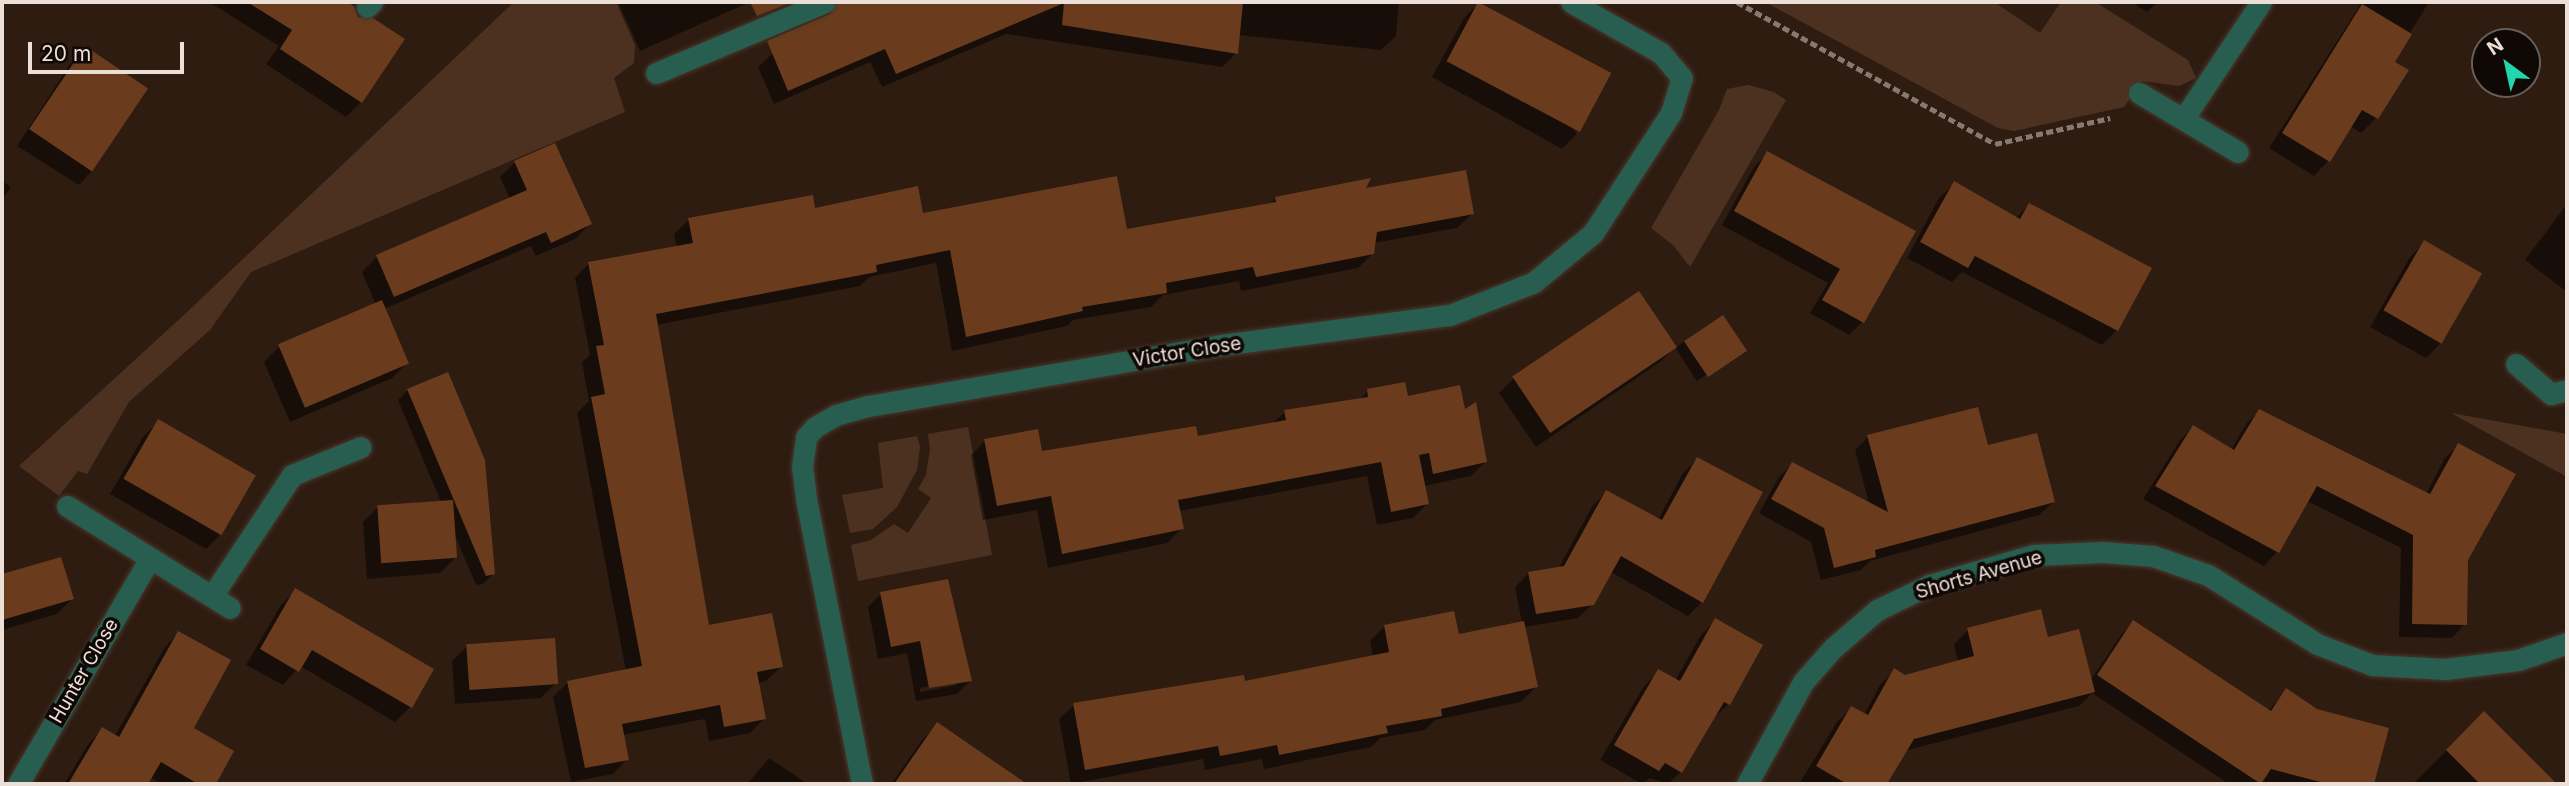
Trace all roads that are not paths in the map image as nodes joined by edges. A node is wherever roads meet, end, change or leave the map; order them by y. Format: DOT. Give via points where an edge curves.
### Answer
graph roads {
  1 [pos="825,2"];
  2 [pos="1571,2"];
  3 [pos="2261,2"];
  4 [pos="656,73"];
  5 [pos="2139,93"];
  6 [pos="2184,118"];
  7 [pos="2238,152"];
  8 [pos="2516,364"];
  9 [pos="2567,390"];
  10 [pos="361,447"];
  11 [pos="67,506"];
  12 [pos="150,558"];
  13 [pos="2567,643"];
  14 [pos="18,784"];
  15 [pos="862,784"];
  16 [pos="1747,784"];
  1 -- 4 [label="street"];
  2 -- 15 [label="street, Victor Close" via="1661,53 1682,78 1671,113 1593,233 1534,282 1450,315 1221,345 868,406 815,427 806,437 802,467 806,498"];
  3 -- 6 [label="street"];
  5 -- 6 [label="street"];
  6 -- 7 [label="street"];
  8 -- 9 [label="street" via="2550,394"];
  10 -- 12 [label="street" via="292,475 221,602"];
  11 -- 12 [label="street"];
  12 -- 14 [label="street, Hunter Close"];
  13 -- 16 [label="street, Shorts Avenue" via="2518,660 2445,669 2372,665 2317,644 2208,575 2153,556 2103,552 2033,555 1929,585 1877,610 1803,682"];
}
